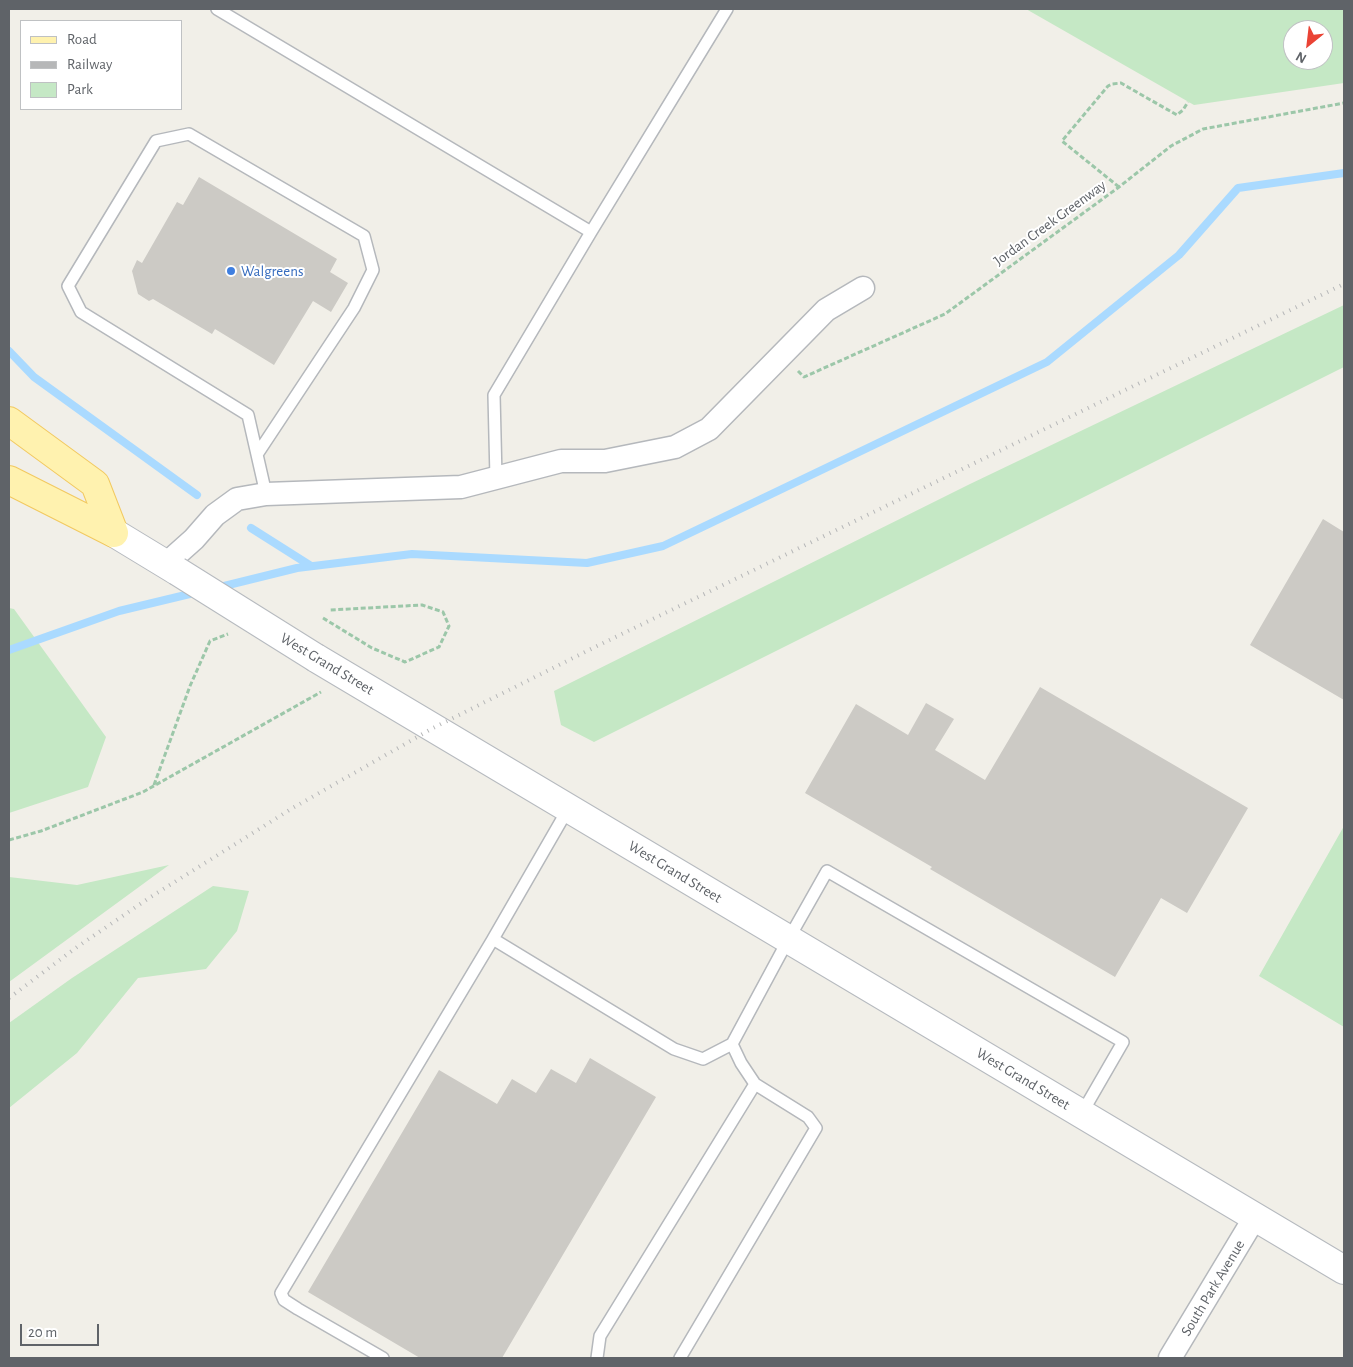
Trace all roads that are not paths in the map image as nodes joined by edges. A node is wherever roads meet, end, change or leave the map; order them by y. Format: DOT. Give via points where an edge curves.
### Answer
graph roads {
  1 [pos="217,9"];
  2 [pos="727,9"];
  3 [pos="591,232"];
  4 [pos="863,288"];
  5 [pos="9,421"];
  6 [pos="258,453"];
  7 [pos="9,469"];
  8 [pos="496,478"];
  9 [pos="9,480"];
  10 [pos="266,494"];
  11 [pos="114,533"];
  12 [pos="172,567"];
  13 [pos="568,808"];
  14 [pos="493,940"];
  15 [pos="788,940"];
  16 [pos="732,1044"];
  17 [pos="755,1084"];
  18 [pos="1081,1114"];
  19 [pos="1255,1217"];
  20 [pos="1344,1270"];
  21 [pos="596,1355"];
  22 [pos="383,1358"];
  23 [pos="680,1358"];
  24 [pos="1170,1358"];
  1 -- 3 [label="lane"];
  2 -- 3 [label="lane"];
  3 -- 8 [label="lane" via="494,395"];
  4 -- 8 [label="street" via="826,310 709,429 675,447 605,461 560,461"];
  5 -- 11 [label="main road" via="96,484"];
  6 -- 6 [label="lane" via="248,415 81,312 68,286 156,141 189,134 364,236 373,270 366,285"];
  6 -- 10 [label="lane"];
  7 -- 11 [label="main road, West Grand Street"];
  8 -- 10 [label="street" via="461,487"];
  9 -- 11 [label="main road"];
  10 -- 12 [label="street" via="237,499 215,515"];
  11 -- 12 [label="main road, West Grand Street"];
  12 -- 13 [label="main road, West Grand Street, bridge" via="316,658"];
  13 -- 14 [label="lane"];
  13 -- 15 [label="main road, West Grand Street"];
  14 -- 16 [label="lane" via="674,1050 703,1059"];
  14 -- 22 [label="lane" via="281,1293 284,1300 298,1309"];
  15 -- 16 [label="lane"];
  15 -- 18 [label="main road, West Grand Street"];
  15 -- 18 [label="lane" via="827,871 1123,1042"];
  16 -- 17 [label="lane"];
  17 -- 21 [label="lane" via="600,1336"];
  17 -- 23 [label="lane" via="808,1117 816,1128"];
  18 -- 19 [label="main road, West Grand Street"];
  19 -- 20 [label="main road, West Grand Street"];
  19 -- 24 [label="street, South Park Avenue"];
}
